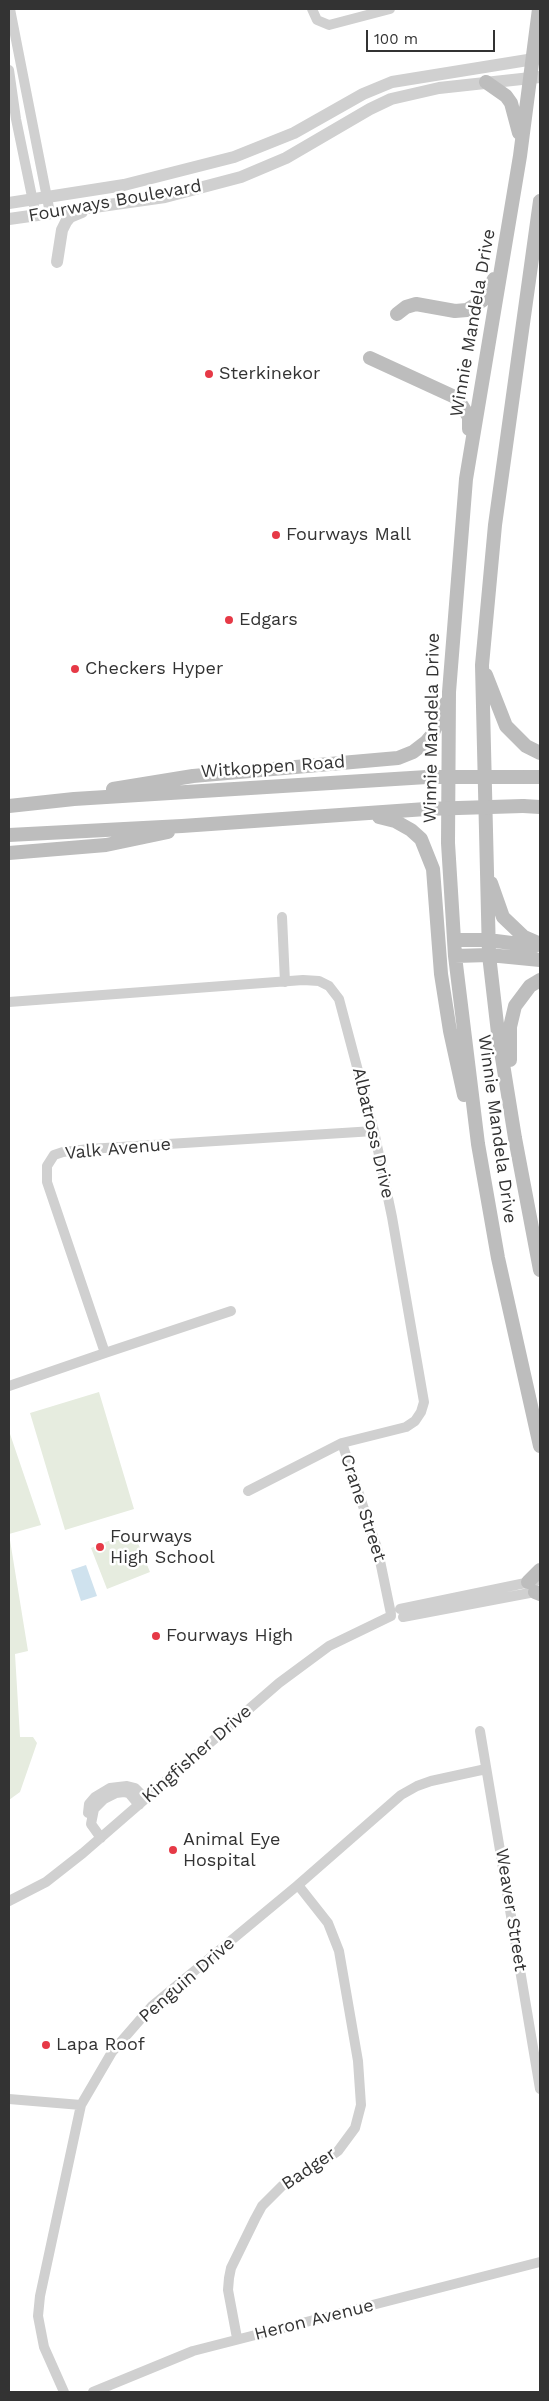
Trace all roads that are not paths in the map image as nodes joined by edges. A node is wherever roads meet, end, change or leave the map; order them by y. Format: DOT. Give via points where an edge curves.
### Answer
graph roads {
  1 [pos="10,9"];
  2 [pos="312,9"];
  3 [pos="390,9"];
  4 [pos="539,9"];
  5 [pos="536,58"];
  6 [pos="9,70"];
  7 [pos="534,77"];
  8 [pos="486,82"];
  9 [pos="522,144"];
  10 [pos="47,197"];
  11 [pos="32,200"];
  12 [pos="123,202"];
  13 [pos="540,202"];
  14 [pos="9,203"];
  15 [pos="50,213"];
  16 [pos="36,216"];
  17 [pos="9,220"];
  18 [pos="503,258"];
  19 [pos="57,262"];
  20 [pos="397,314"];
  21 [pos="370,358"];
  22 [pos="466,479"];
  23 [pos="482,665"];
  24 [pos="449,692"];
  25 [pos="540,753"];
  26 [pos="540,777"];
  27 [pos="9,797"];
  28 [pos="74,799"];
  29 [pos="46,802"];
  30 [pos="9,806"];
  31 [pos="540,807"];
  32 [pos="331,816"];
  33 [pos="182,826"];
  34 [pos="9,835"];
  35 [pos="9,853"];
  36 [pos="485,860"];
  37 [pos="282,917"];
  38 [pos="454,940"];
  39 [pos="488,940"];
  40 [pos="540,946"];
  41 [pos="489,955"];
  42 [pos="455,956"];
  43 [pos="540,960"];
  44 [pos="540,980"];
  45 [pos="285,982"];
  46 [pos="9,1002"];
  47 [pos="374,1131"];
  48 [pos="515,1138"];
  49 [pos="478,1144"];
  50 [pos="540,1270"];
  51 [pos="232,1311"];
  52 [pos="105,1353"];
  53 [pos="9,1386"];
  54 [pos="342,1443"];
  55 [pos="540,1446"];
  56 [pos="248,1491"];
  57 [pos="540,1570"];
  58 [pos="508,1587"];
  59 [pos="537,1588"];
  60 [pos="478,1598"];
  61 [pos="510,1598"];
  62 [pos="397,1613"];
  63 [pos="480,1731"];
  64 [pos="486,1769"];
  65 [pos="143,1802"];
  66 [pos="102,1838"];
  67 [pos="298,1885"];
  68 [pos="9,1901"];
  69 [pos="540,2089"];
  70 [pos="9,2099"];
  71 [pos="81,2105"];
  72 [pos="540,2262"];
  73 [pos="237,2338"];
  74 [pos="64,2392"];
  75 [pos="93,2392"];
  1 -- 10 [label="street"];
  2 -- 3 [label="street" via="317,20 329,24"];
  4 -- 5 [label="main road, Winnie Mandela Drive"];
  5 -- 7 [label="main road, Winnie Mandela Drive"];
  5 -- 10 [label="street, Fourways Boulevard" via="392,82 275,141 234,157 124,185"];
  6 -- 11 [label="street"];
  7 -- 8 [label="street, Fourways Boulevard"];
  7 -- 9 [label="main road, Winnie Mandela Drive"];
  8 -- 9 [label="main road" via="510,102"];
  8 -- 12 [label="street, Fourways Boulevard" via="391,100 286,158 241,177 165,197"];
  9 -- 18 [label="main road, Winnie Mandela Drive"];
  10 -- 11 [label="street, Fourways Boulevard"];
  10 -- 15 [label="street"];
  11 -- 14 [label="street, Fourways Boulevard"];
  11 -- 16 [label="street"];
  12 -- 15 [label="street, Fourways Boulevard"];
  12 -- 19 [label="street" via="70,217 62,230"];
  13 -- 23 [label="main road, Winnie Mandela Drive" via="495,525"];
  15 -- 16 [label="street, Fourways Boulevard"];
  16 -- 17 [label="street, Fourways Boulevard"];
  18 -- 20 [label="main road" via="487,295 472,308 455,311 416,304 406,306"];
  18 -- 22 [label="main road, Winnie Mandela Drive"];
  21 -- 22 [label="main road" via="449,393 462,403 470,422 464,459"];
  22 -- 24 [label="main road, Winnie Mandela Drive"];
  23 -- 25 [label="main road" via="506,726 526,746"];
  23 -- 36 [label="main road, Winnie Mandela Drive"];
  24 -- 28 [label="main road" via="432,735 413,752 398,758 193,776 112,789"];
  24 -- 38 [label="main road, Winnie Mandela Drive" via="448,843"];
  26 -- 28 [label="main road, Witkoppen Road, bridge" via="426,777"];
  27 -- 29 [label="main road"];
  28 -- 29 [label="main road, Witkoppen Road"];
  29 -- 30 [label="main road, Witkoppen Road"];
  31 -- 32 [label="main road, bridge" via="426,809"];
  32 -- 33 [label="main road"];
  32 -- 49 [label="main road" via="380,817 395,821 411,830 427,851 433,869 441,974 450,1031 472,1132"];
  33 -- 34 [label="main road"];
  33 -- 35 [label="main road" via="131,842"];
  36 -- 39 [label="main road, Winnie Mandela Drive"];
  36 -- 40 [label="main road" via="503,917 524,937"];
  37 -- 45 [label="street"];
  38 -- 39 [label="main road"];
  38 -- 42 [label="main road, Winnie Mandela Drive"];
  39 -- 40 [label="main road"];
  39 -- 41 [label="main road, Winnie Mandela Drive"];
  41 -- 42 [label="main road"];
  41 -- 43 [label="main road"];
  41 -- 48 [label="main road, Winnie Mandela Drive"];
  42 -- 49 [label="main road, Winnie Mandela Drive"];
  44 -- 48 [label="main road" via="520,997 510,1027"];
  45 -- 46 [label="street, Albatross Drive"];
  45 -- 47 [label="street, Albatross Drive" via="319,981 329,986 339,999"];
  47 -- 52 [label="street, Valk Avenue" via="89,1149 54,1155 47,1166 47,1182"];
  47 -- 54 [label="street, Albatross Drive" via="424,1402 415,1422 406,1427"];
  48 -- 50 [label="main road, Winnie Mandela Drive"];
  49 -- 55 [label="main road, Winnie Mandela Drive" via="498,1258"];
  51 -- 52 [label="street"];
  52 -- 53 [label="street"];
  54 -- 56 [label="street, Albatross Drive"];
  54 -- 62 [label="street, Crane Street"];
  57 -- 59 [label="main road"];
  58 -- 59 [label="street, Kingfisher Drive"];
  58 -- 60 [label="street, Kingfisher Drive"];
  58 -- 61 [label="street"];
  59 -- 61 [label="street, Kingfisher Drive"];
  60 -- 61 [label="street, Kingfisher Drive"];
  60 -- 62 [label="street, Kingfisher Drive"];
  62 -- 65 [label="street, Kingfisher Drive" via="329,1646 218,1734"];
  63 -- 64 [label="street, Weaver Street"];
  64 -- 67 [label="street, Penguin Drive" via="431,1781 407,1790"];
  64 -- 69 [label="street, Weaver Street"];
  65 -- 66 [label="street, Kingfisher Drive"];
  65 -- 66 [label="street" via="135,1788 119,1786 102,1792 89,1804 88,1815"];
  66 -- 68 [label="street, Kingfisher Drive" via="46,1882"];
  67 -- 71 [label="street, Penguin Drive" via="152,2006 112,2052"];
  67 -- 73 [label="street, Badger" via="328,1923 339,1951 358,2060 361,2105 355,2128 338,2151 282,2186 262,2206 255,2219 229,2278 228,2290"];
  70 -- 71 [label="street"];
  71 -- 74 [label="street, Penguin Drive" via="38,2316 44,2347"];
  72 -- 73 [label="street, Heron Avenue"];
  73 -- 75 [label="street, Heron Avenue" via="193,2351"];
}
